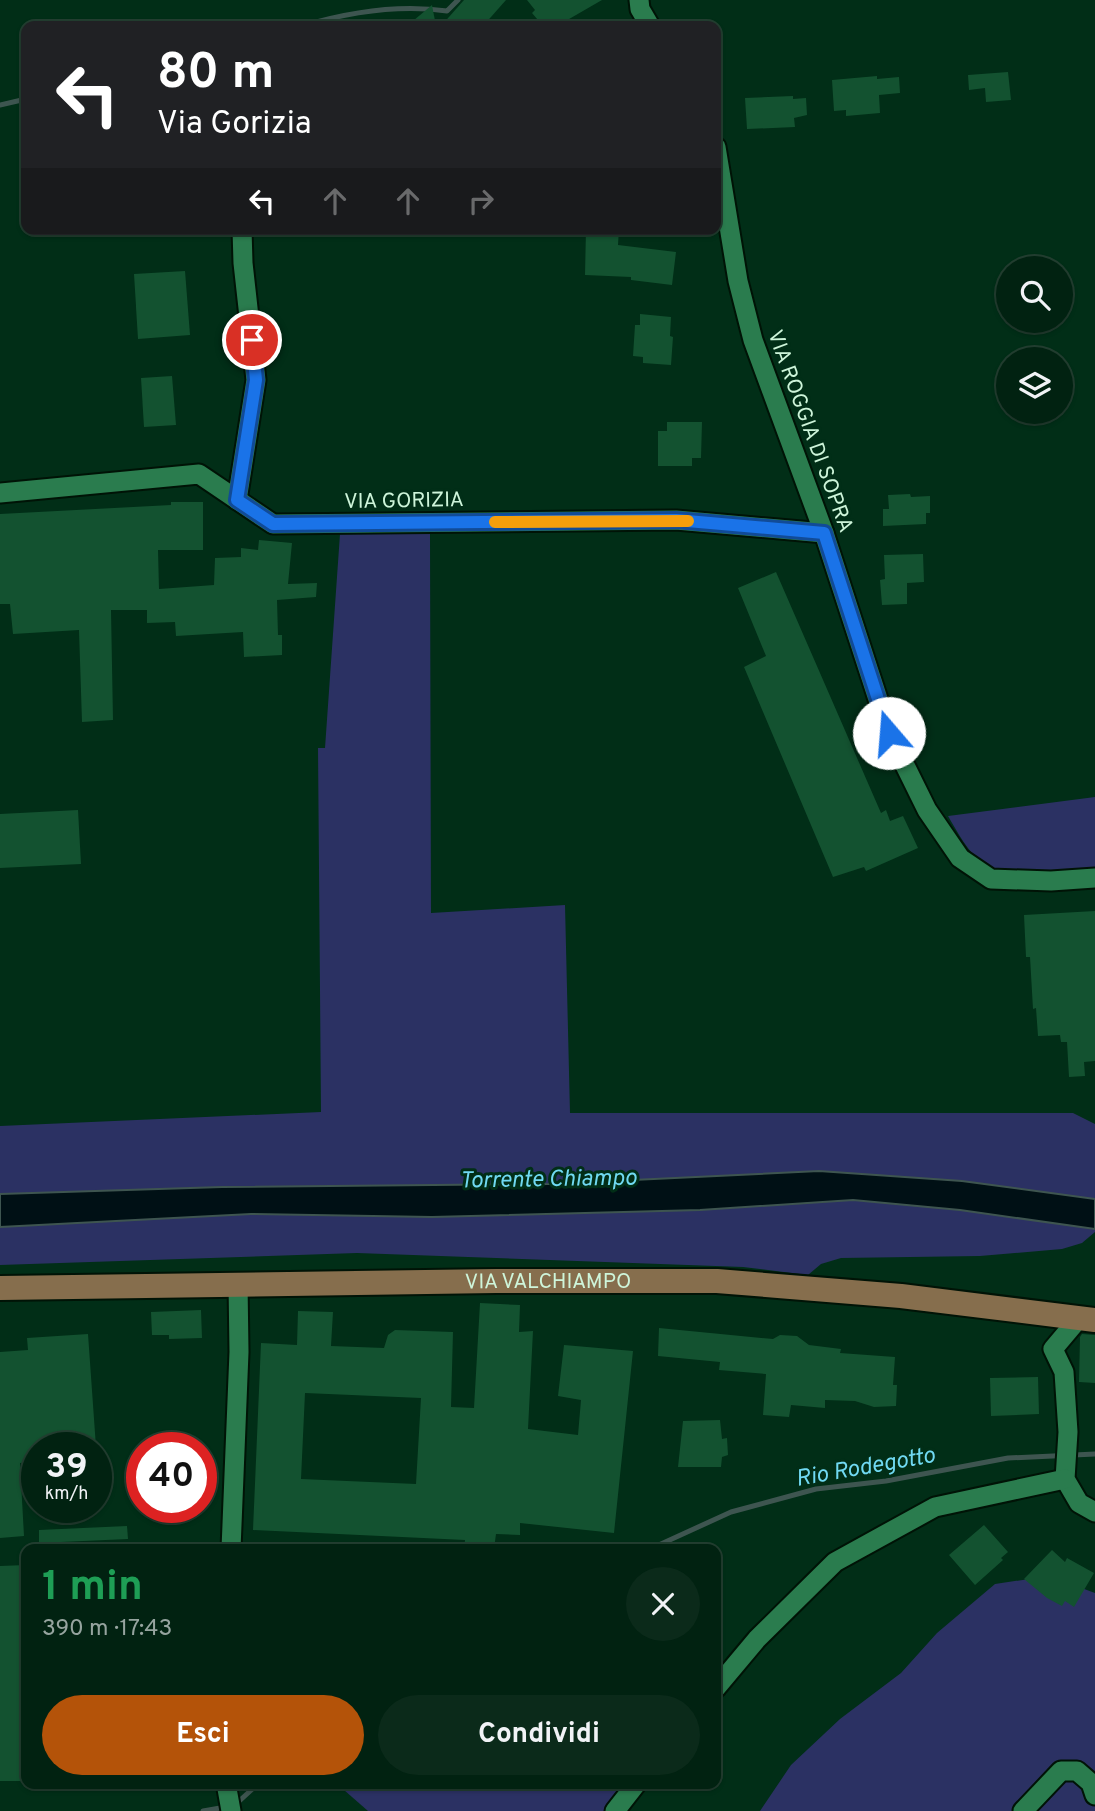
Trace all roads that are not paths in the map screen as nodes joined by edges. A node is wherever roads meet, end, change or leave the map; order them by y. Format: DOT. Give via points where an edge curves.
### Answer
graph roads {
  1 [pos="639,0"];
  2 [pos="646,21"];
  3 [pos="721,177"];
  4 [pos="242,235"];
  5 [pos="0,493"];
  6 [pos="237,500"];
  7 [pos="824,533"];
  8 [pos="1095,878"];
  9 [pos="239,1283"];
  10 [pos="0,1288"];
  11 [pos="1087,1318"];
  12 [pos="1065,1479"];
  13 [pos="1095,1512"];
  14 [pos="231,1544"];
  15 [pos="721,1682"];
  16 [pos="227,1789"];
  17 [pos="632,1789"];
  18 [pos="1095,1795"];
  19 [pos="231,1811"];
  20 [pos="615,1811"];
  21 [pos="1023,1811"];
  1 -- 2 [label="street"];
  3 -- 7 [label="street, VIA ROGGIA DI SOPRA" via="738,281 754,340"];
  4 -- 6 [label="street" via="256,380"];
  5 -- 6 [label="street, VIA GORIZIA" via="199,474"];
  6 -- 7 [label="street, VIA GORIZIA" via="273,524 676,520"];
  7 -- 8 [label="street, VIA ROGGIA DI SOPRA" via="889,733 927,810 960,858 991,879"];
  9 -- 10 [label="main road, VIA VALCHIAMPO"];
  9 -- 11 [label="main road, VIA VALCHIAMPO" via="718,1281"];
  9 -- 14 [label="street"];
  11 -- 12 [label="street" via="1053,1349 1064,1372"];
  12 -- 13 [label="street" via="1079,1503"];
  12 -- 15 [label="street" via="934,1507 835,1562 757,1639"];
  16 -- 19 [label="street"];
  17 -- 20 [label="street"];
  18 -- 21 [label="street" via="1091,1783 1077,1771 1061,1771"];
}
